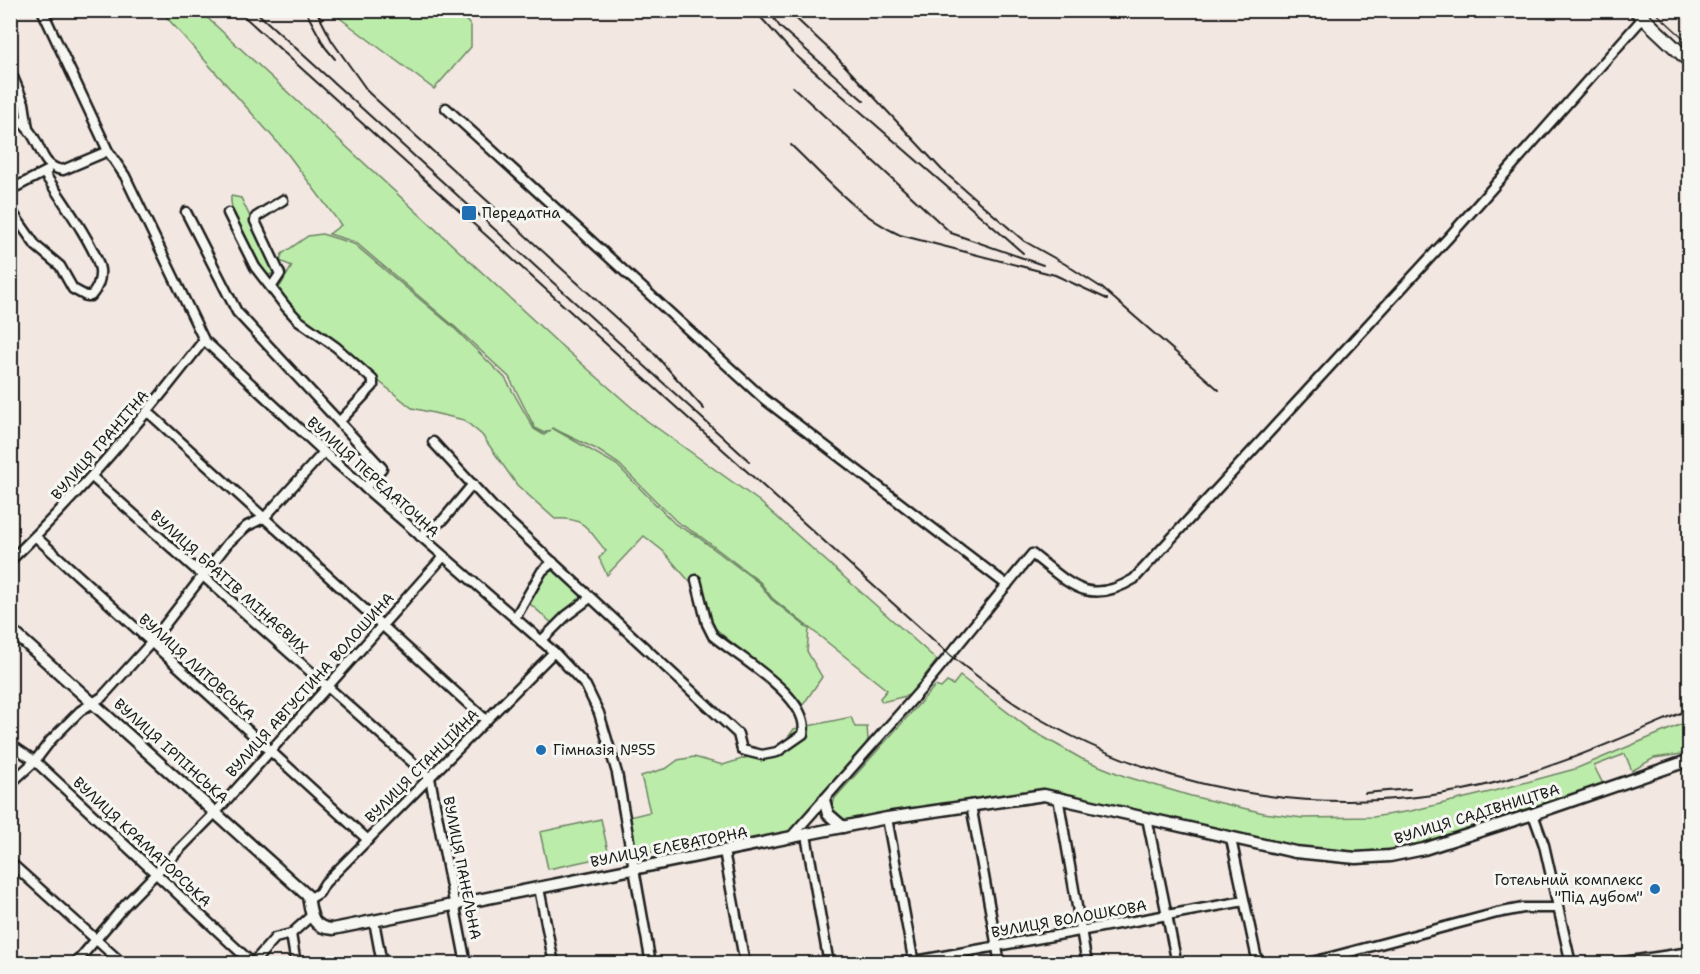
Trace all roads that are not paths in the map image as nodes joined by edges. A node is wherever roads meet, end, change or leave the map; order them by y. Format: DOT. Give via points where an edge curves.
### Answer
graph roads {
  1 [pos="42,10"];
  2 [pos="1639,14"];
  3 [pos="1689,62"];
  4 [pos="10,70"];
  5 [pos="446,108"];
  6 [pos="10,111"];
  7 [pos="28,129"];
  8 [pos="108,152"];
  9 [pos="52,168"];
  10 [pos="44,172"];
  11 [pos="10,190"];
  12 [pos="283,200"];
  13 [pos="10,209"];
  14 [pos="186,212"];
  15 [pos="228,213"];
  16 [pos="272,286"];
  17 [pos="204,340"];
  18 [pos="148,412"];
  19 [pos="340,420"];
  20 [pos="433,442"];
  21 [pos="324,452"];
  22 [pos="92,477"];
  23 [pos="473,484"];
  24 [pos="365,488"];
  25 [pos="264,518"];
  26 [pos="420,536"];
  27 [pos="36,537"];
  28 [pos="443,556"];
  29 [pos="10,561"];
  30 [pos="553,562"];
  31 [pos="203,577"];
  32 [pos="696,579"];
  33 [pos="1007,585"];
  34 [pos="590,598"];
  35 [pos="514,618"];
  36 [pos="382,625"];
  37 [pos="10,629"];
  38 [pos="541,640"];
  39 [pos="150,644"];
  40 [pos="554,652"];
  41 [pos="327,687"];
  42 [pos="95,703"];
  43 [pos="486,720"];
  44 [pos="10,744"];
  45 [pos="270,751"];
  46 [pos="1689,760"];
  47 [pos="35,761"];
  48 [pos="430,778"];
  49 [pos="10,784"];
  50 [pos="1058,797"];
  51 [pos="824,800"];
  52 [pos="971,805"];
  53 [pos="216,812"];
  54 [pos="1533,814"];
  55 [pos="887,818"];
  56 [pos="1147,818"];
  57 [pos="843,827"];
  58 [pos="806,835"];
  59 [pos="790,838"];
  60 [pos="1231,838"];
  61 [pos="368,840"];
  62 [pos="724,851"];
  63 [pos="10,862"];
  64 [pos="633,869"];
  65 [pos="157,873"];
  66 [pos="539,888"];
  67 [pos="309,899"];
  68 [pos="1244,900"];
  69 [pos="454,904"];
  70 [pos="1557,908"];
  71 [pos="311,916"];
  72 [pos="1169,916"];
  73 [pos="374,921"];
  74 [pos="1081,930"];
  75 [pos="291,933"];
  76 [pos="97,940"];
  77 [pos="997,946"];
  78 [pos="1689,952"];
  79 [pos="914,962"];
  80 [pos="75,963"];
  81 [pos="123,963"];
  82 [pos="252,963"];
  83 [pos="296,963"];
  84 [pos="382,963"];
  85 [pos="466,963"];
  86 [pos="554,963"];
  87 [pos="651,963"];
  88 [pos="745,963"];
  89 [pos="829,963"];
  90 [pos="899,963"];
  91 [pos="1000,963"];
  92 [pos="1087,963"];
  93 [pos="1177,963"];
  94 [pos="1258,963"];
  95 [pos="1305,963"];
  96 [pos="1571,963"];
  97 [pos="1610,963"];
  1 -- 8 [label="street, ВУЛИЦЯ ПЕРЕДАТОЧНА"];
  2 -- 3 [label="main road"];
  2 -- 33 [label="street" via="1449,237 1134,579 1121,587 1095,593 1077,589 1032,554"];
  4 -- 7 [label="street" via="24,103"];
  5 -- 33 [label="street" via="764,399"];
  6 -- 7 [label="street"];
  7 -- 9 [label="street"];
  8 -- 9 [label="street" via="63,170"];
  8 -- 17 [label="street, ВУЛИЦЯ ПЕРЕДАТОЧНА" via="125,177"];
  9 -- 10 [label="street"];
  10 -- 11 [label="street"];
  10 -- 13 [label="street" via="95,255 100,271 91,296 73,289 60,266 36,246"];
  12 -- 16 [label="street" via="255,221 280,274"];
  14 -- 19 [label="street" via="237,312"];
  15 -- 16 [label="street" via="255,267"];
  16 -- 19 [label="street" via="298,320 373,380 373,386"];
  17 -- 18 [label="street, ВУЛИЦЯ ГРАНІТНА"];
  17 -- 21 [label="street, ВУЛИЦЯ ПЕРЕДАТОЧНА"];
  18 -- 22 [label="street, ВУЛИЦЯ ГРАНІТНА"];
  18 -- 25 [label="street"];
  19 -- 24 [label="street" via="382,468"];
  20 -- 23 [label="street"];
  21 -- 24 [label="street, ВУЛИЦЯ ПЕРЕДАТОЧНА"];
  21 -- 25 [label="street"];
  22 -- 27 [label="street, ВУЛИЦЯ ГРАНІТНА"];
  22 -- 31 [label="street, ВУЛИЦЯ БРАТІВ МІНАЄВИХ"];
  23 -- 26 [label="street" via="443,520"];
  23 -- 30 [label="street"];
  24 -- 26 [label="street, ВУЛИЦЯ ПЕРЕДАТОЧНА"];
  25 -- 31 [label="street" via="237,534"];
  25 -- 36 [label="street"];
  26 -- 28 [label="street, ВУЛИЦЯ ПЕРЕДАТОЧНА"];
  27 -- 29 [label="street, ВУЛИЦЯ ГРАНІТНА"];
  27 -- 39 [label="street, ВУЛИЦЯ ЛИТОВСЬКА"];
  28 -- 35 [label="street, ВУЛИЦЯ ПЕРЕДАТОЧНА"];
  28 -- 36 [label="street, ВУЛИЦЯ АВГУСТИНА ВОЛОШИНА"];
  30 -- 34 [label="street"];
  30 -- 35 [label="street" via="542,571"];
  31 -- 39 [label="street"];
  31 -- 41 [label="street, ВУЛИЦЯ БРАТІВ МІНАЄВИХ"];
  32 -- 34 [label="street" via="713,636 780,687 802,715 806,724 803,734 777,752 762,755 742,750 738,734"];
  33 -- 51 [label="street"];
  34 -- 38 [label="street"];
  35 -- 38 [label="street, ВУЛИЦЯ ПЕРЕДАТОЧНА"];
  36 -- 41 [label="street, ВУЛИЦЯ АВГУСТИНА ВОЛОШИНА"];
  36 -- 43 [label="street"];
  37 -- 42 [label="street, ВУЛИЦЯ ІРПІНСЬКА"];
  38 -- 40 [label="street, ВУЛИЦЯ ПЕРЕДАТОЧНА"];
  39 -- 42 [label="street"];
  39 -- 45 [label="street, ВУЛИЦЯ ЛИТОВСЬКА"];
  40 -- 43 [label="street, ВУЛИЦЯ СТАНЦІЙНА"];
  40 -- 64 [label="street, ВУЛИЦЯ ПЕРЕДАТОЧНА" via="586,686 599,713 617,773"];
  41 -- 45 [label="street, ВУЛИЦЯ АВГУСТИНА ВОЛОШИНА"];
  41 -- 48 [label="street, ВУЛИЦЯ БРАТІВ МІНАЄВИХ"];
  42 -- 47 [label="street" via="65,725"];
  42 -- 53 [label="street, ВУЛИЦЯ ІРПІНСЬКА"];
  43 -- 48 [label="street, ВУЛИЦЯ СТАНЦІЙНА"];
  44 -- 47 [label="street, ВУЛИЦЯ КРАМАТОРСЬКА"];
  45 -- 53 [label="street, ВУЛИЦЯ АВГУСТИНА ВОЛОШИНА"];
  45 -- 61 [label="street, ВУЛИЦЯ ЛИТОВСЬКА"];
  46 -- 54 [label="street, ВУЛИЦЯ САДІВНИЦТВА"];
  47 -- 49 [label="street"];
  47 -- 65 [label="street, ВУЛИЦЯ КРАМАТОРСЬКА"];
  48 -- 61 [label="street, ВУЛИЦЯ СТАНЦІЙНА"];
  48 -- 69 [label="street, ВУЛИЦЯ ПАНЕЛЬНА"];
  50 -- 52 [label="street, ВУЛИЦЯ ЕЛЕВАТОРНА" via="1044,795"];
  50 -- 56 [label="street, ВУЛИЦЯ САДІВНИЦТВА"];
  50 -- 74 [label="street"];
  51 -- 57 [label="street" via="828,814"];
  51 -- 59 [label="street"];
  52 -- 55 [label="street, ВУЛИЦЯ ЕЛЕВАТОРНА"];
  52 -- 77 [label="street"];
  53 -- 65 [label="street, ВУЛИЦЯ АВГУСТИНА ВОЛОШИНА"];
  53 -- 67 [label="street, ВУЛИЦЯ ІРПІНСЬКА"];
  54 -- 60 [label="street, ВУЛИЦЯ САДІВНИЦТВА" via="1390,856 1327,857"];
  54 -- 70 [label="street"];
  55 -- 57 [label="street, ВУЛИЦЯ ЕЛЕВАТОРНА"];
  55 -- 79 [label="street"];
  56 -- 60 [label="street, ВУЛИЦЯ САДІВНИЦТВА"];
  56 -- 72 [label="street"];
  57 -- 58 [label="street, ВУЛИЦЯ ЕЛЕВАТОРНА"];
  58 -- 59 [label="street, ВУЛИЦЯ ЕЛЕВАТОРНА"];
  58 -- 89 [label="street"];
  59 -- 62 [label="street, ВУЛИЦЯ ЕЛЕВАТОРНА"];
  60 -- 68 [label="street"];
  61 -- 67 [label="street, ВУЛИЦЯ СТАНЦІЙНА"];
  62 -- 64 [label="street, ВУЛИЦЯ ЕЛЕВАТОРНА"];
  62 -- 88 [label="street"];
  63 -- 76 [label="street"];
  64 -- 66 [label="street, ВУЛИЦЯ ЕЛЕВАТОРНА"];
  64 -- 87 [label="street, ВУЛИЦЯ ПЕРЕДАТОЧНА"];
  65 -- 76 [label="street, ВУЛИЦЯ АВГУСТИНА ВОЛОШИНА"];
  65 -- 82 [label="street, ВУЛИЦЯ КРАМАТОРСЬКА"];
  66 -- 69 [label="street, ВУЛИЦЯ ЕЛЕВАТОРНА"];
  66 -- 86 [label="street"];
  67 -- 71 [label="street"];
  68 -- 72 [label="street, ВУЛИЦЯ ВОЛОШКОВА"];
  68 -- 94 [label="street"];
  69 -- 73 [label="street, ВУЛИЦЯ ЕЛЕВАТОРНА"];
  69 -- 85 [label="street, ВУЛИЦЯ ПАНЕЛЬНА"];
  70 -- 95 [label="street" via="1497,913"];
  70 -- 96 [label="street"];
  71 -- 73 [label="street, ВУЛИЦЯ ЕЛЕВАТОРНА" via="323,929"];
  71 -- 75 [label="street"];
  72 -- 74 [label="street, ВУЛИЦЯ ВОЛОШКОВА"];
  72 -- 93 [label="street"];
  73 -- 84 [label="street"];
  74 -- 77 [label="street, ВУЛИЦЯ ВОЛОШКОВА"];
  74 -- 92 [label="street"];
  75 -- 82 [label="street" via="275,938"];
  75 -- 83 [label="street"];
  76 -- 80 [label="street, ВУЛИЦЯ АВГУСТИНА ВОЛОШИНА"];
  76 -- 81 [label="street"];
  77 -- 79 [label="street, ВУЛИЦЯ ВОЛОШКОВА"];
  77 -- 91 [label="street"];
  78 -- 97 [label="street"];
  79 -- 90 [label="street, ВУЛИЦЯ ВОЛОШКОВА"];
}
